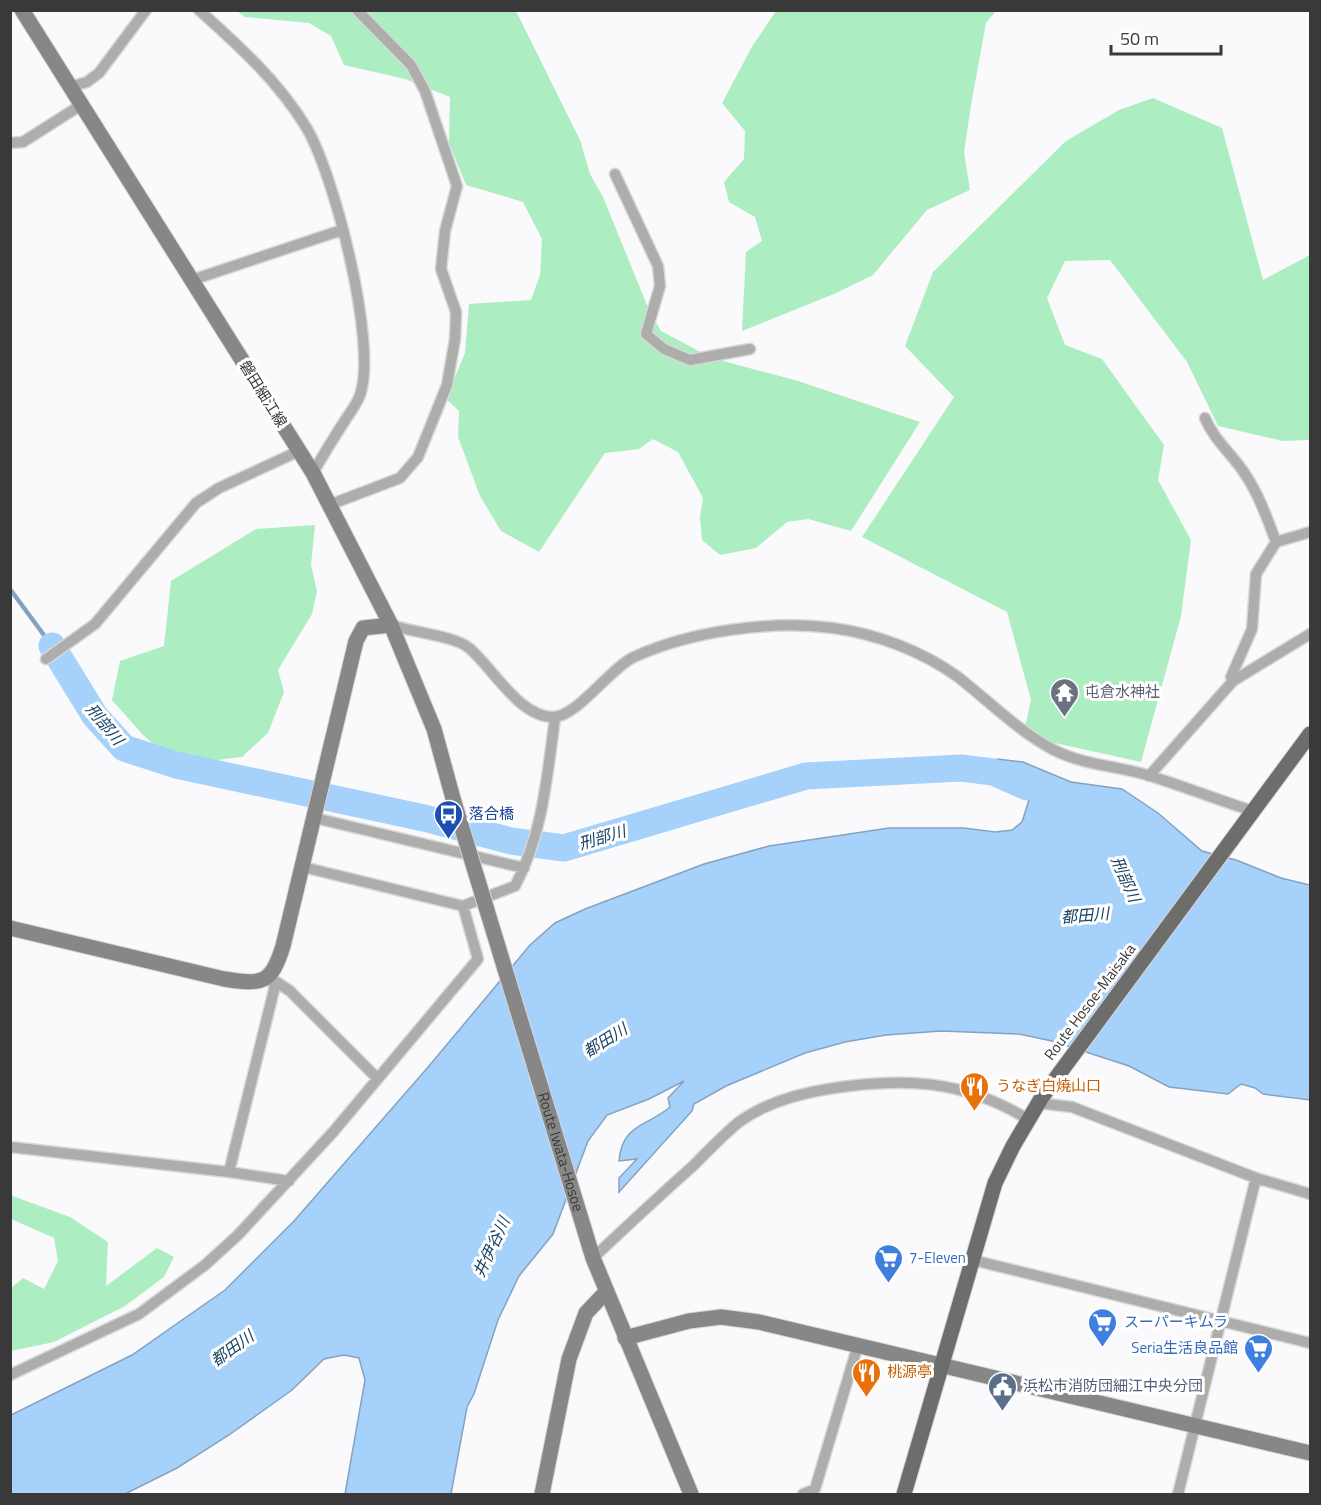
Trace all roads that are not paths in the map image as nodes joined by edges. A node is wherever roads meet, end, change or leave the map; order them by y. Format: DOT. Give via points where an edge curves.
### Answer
graph roads {
  1 [pos="22,10"];
  2 [pos="146,10"];
  3 [pos="199,10"];
  4 [pos="357,10"];
  5 [pos="69,87"];
  6 [pos="81,105"];
  7 [pos="10,143"];
  8 [pos="615,174"];
  9 [pos="342,230"];
  10 [pos="192,280"];
  11 [pos="750,349"];
  12 [pos="1204,418"];
  13 [pos="299,451"];
  14 [pos="313,473"];
  15 [pos="329,506"];
  16 [pos="1311,532"];
  17 [pos="1276,542"];
  18 [pos="391,625"];
  19 [pos="1311,634"];
  20 [pos="46,659"];
  21 [pos="1233,681"];
  22 [pos="555,718"];
  23 [pos="1311,734"];
  24 [pos="1149,776"];
  25 [pos="454,802"];
  26 [pos="1249,817"];
  27 [pos="315,818"];
  28 [pos="526,865"];
  29 [pos="303,867"];
  30 [pos="464,906"];
  31 [pos="10,928"];
  32 [pos="269,977"];
  33 [pos="376,1077"];
  34 [pos="1040,1100"];
  35 [pos="1029,1120"];
  36 [pos="10,1147"];
  37 [pos="229,1172"];
  38 [pos="1256,1178"];
  39 [pos="289,1181"];
  40 [pos="1311,1194"];
  41 [pos="591,1252"];
  42 [pos="973,1260"];
  43 [pos="605,1293"];
  44 [pos="1220,1322"];
  45 [pos="625,1338"];
  46 [pos="1311,1343"];
  47 [pos="858,1345"];
  48 [pos="944,1365"];
  49 [pos="10,1375"];
  50 [pos="1195,1426"];
  51 [pos="1311,1453"];
  52 [pos="542,1494"];
  53 [pos="691,1494"];
  54 [pos="803,1494"];
  55 [pos="904,1494"];
  56 [pos="1178,1494"];
  1 -- 5 [label="main road, 磐田細江線"];
  2 -- 5 [label="street" via="99,73 87,82"];
  3 -- 9 [label="street" via="280,88 308,129"];
  4 -- 15 [label="street" via="411,65 425,91 457,186 445,231 441,269 456,312 455,339 447,385 418,457 400,478"];
  5 -- 6 [label="main road, 磐田細江線"];
  6 -- 7 [label="street" via="23,142"];
  6 -- 10 [label="main road, 磐田細江線"];
  8 -- 11 [label="street" via="658,266 660,286 646,334 664,349 690,360"];
  9 -- 10 [label="street"];
  9 -- 14 [label="street" via="364,328 364,376 360,396"];
  10 -- 13 [label="main road, 磐田細江線"];
  12 -- 17 [label="street" via="1211,433 1249,480"];
  13 -- 14 [label="main road, 磐田細江線"];
  13 -- 20 [label="street" via="196,502 95,624"];
  14 -- 15 [label="main road, 磐田細江線"];
  15 -- 18 [label="main road, 磐田細江線"];
  16 -- 17 [label="street"];
  17 -- 21 [label="street" via="1256,574 1252,629 1231,677"];
  18 -- 22 [label="street" via="468,646 519,701 537,714"];
  18 -- 25 [label="main road, 磐田細江線" via="434,729"];
  18 -- 27 [label="main road" via="363,628 356,641"];
  19 -- 21 [label="street"];
  21 -- 24 [label="street"];
  22 -- 24 [label="street" via="571,710 632,658 696,637 758,626 833,628 910,648 957,676 1019,728 1055,750 1084,762"];
  22 -- 28 [label="street" via="538,831"];
  23 -- 26 [label="main road, Route Hosoe-Maisaka"];
  24 -- 26 [label="street"];
  25 -- 41 [label="main road, Route Iwata-Hosoe, bridge"];
  26 -- 34 [label="main road, Route Hosoe-Maisaka"];
  27 -- 28 [label="street"];
  27 -- 29 [label="main road"];
  28 -- 30 [label="street" via="515,886"];
  29 -- 30 [label="street"];
  29 -- 32 [label="main road" via="284,946"];
  30 -- 33 [label="street" via="478,959"];
  31 -- 32 [label="main road" via="224,979 247,983"];
  32 -- 33 [label="street" via="290,991"];
  32 -- 37 [label="street" via="275,986"];
  33 -- 39 [label="street"];
  34 -- 35 [label="main road, Route Hosoe-Maisaka"];
  34 -- 38 [label="street" via="1072,1107"];
  35 -- 41 [label="street" via="985,1097 900,1081 789,1098 740,1122"];
  35 -- 42 [label="main road, Route Hosoe-Maisaka" via="995,1183"];
  36 -- 37 [label="street"];
  37 -- 39 [label="street"];
  38 -- 40 [label="street"];
  38 -- 44 [label="street"];
  39 -- 49 [label="street" via="206,1265 139,1314"];
  41 -- 43 [label="main road, Route Iwata-Hosoe"];
  42 -- 44 [label="street"];
  42 -- 48 [label="main road, Route Hosoe-Maisaka"];
  43 -- 45 [label="main road, Route Iwata-Hosoe"];
  43 -- 52 [label="main road" via="586,1313 569,1359"];
  44 -- 46 [label="street"];
  44 -- 50 [label="street"];
  45 -- 47 [label="main road" via="689,1321 722,1317"];
  45 -- 53 [label="main road, Route Iwata-Hosoe"];
  47 -- 48 [label="main road"];
  47 -- 54 [label="street" via="814,1489"];
  48 -- 50 [label="main road"];
  48 -- 55 [label="main road, Route Hosoe-Maisaka"];
  50 -- 51 [label="main road"];
  50 -- 56 [label="street"];
}
